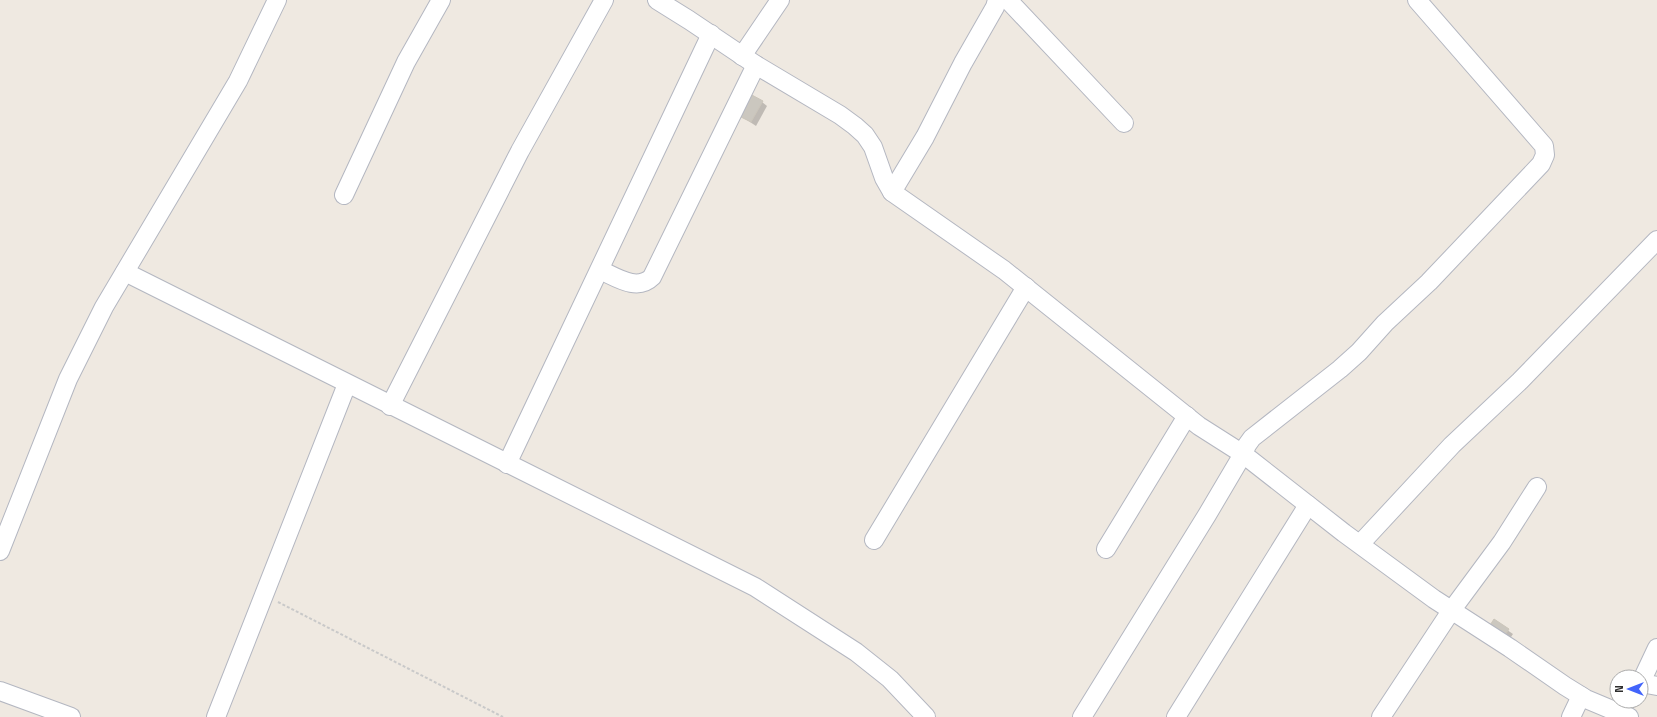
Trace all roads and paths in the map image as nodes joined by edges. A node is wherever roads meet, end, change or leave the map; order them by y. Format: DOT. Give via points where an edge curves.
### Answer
graph roads {
  1 [pos="277,0"];
  2 [pos="441,0"];
  3 [pos="604,0"];
  4 [pos="657,0"];
  5 [pos="780,0"];
  6 [pos="997,0"];
  7 [pos="1008,0"];
  8 [pos="1417,0"];
  9 [pos="711,34"];
  10 [pos="749,60"];
  11 [pos="1124,123"];
  12 [pos="892,192"];
  13 [pos="344,195"];
  14 [pos="1657,240"];
  15 [pos="600,270"];
  16 [pos="125,272"];
  17 [pos="1026,287"];
  18 [pos="347,384"];
  19 [pos="390,406"];
  20 [pos="1187,416"];
  21 [pos="1243,454"];
  22 [pos="507,464"];
  23 [pos="1537,487"];
  24 [pos="1308,505"];
  25 [pos="874,540"];
  26 [pos="1360,544"];
  27 [pos="1106,550"];
  28 [pos="0,551"];
  29 [pos="264,595"];
  30 [pos="1451,611"];
  31 [pos="1657,648"];
  32 [pos="1647,669"];
  33 [pos="0,692"];
  34 [pos="1581,696"];
  35 [pos="1629,711"];
  36 [pos="71,717"];
  37 [pos="216,717"];
  38 [pos="503,717"];
  39 [pos="926,717"];
  40 [pos="1082,717"];
  41 [pos="1176,717"];
  42 [pos="1381,717"];
  43 [pos="1572,717"];
  1 -- 16 [label="street" via="238,81"];
  2 -- 13 [label="street" via="406,62"];
  3 -- 19 [label="street" via="520,151"];
  4 -- 9 [label="street"];
  5 -- 10 [label="street"];
  6 -- 12 [label="street" via="925,137"];
  7 -- 11 [label="street"];
  8 -- 21 [label="street" via="1544,146 1545,155 1541,164 1512,195 1359,352 1258,432 1246,445"];
  9 -- 10 [label="street"];
  9 -- 15 [label="street"];
  10 -- 12 [label="street" via="840,115 865,135 873,147"];
  10 -- 15 [label="street" via="652,277 647,283 639,284 626,282"];
  12 -- 17 [label="street"];
  14 -- 26 [label="street" via="1520,381 1452,445"];
  15 -- 22 [label="street"];
  16 -- 18 [label="street"];
  16 -- 28 [label="street" via="104,306 68,378"];
  17 -- 20 [label="street"];
  17 -- 25 [label="street"];
  18 -- 19 [label="street"];
  18 -- 29 [label="street"];
  19 -- 22 [label="street"];
  20 -- 21 [label="street"];
  20 -- 27 [label="street"];
  21 -- 24 [label="street"];
  21 -- 40 [label="street"];
  22 -- 39 [label="street" via="755,587 862,656 890,678"];
  23 -- 30 [label="street" via="1502,542"];
  24 -- 26 [label="street"];
  24 -- 41 [label="street"];
  26 -- 30 [label="street"];
  29 -- 37 [label="street"];
  29 -- 38 [label="path"];
  30 -- 34 [label="street"];
  30 -- 42 [label="street"];
  31 -- 32 [label="street"];
  33 -- 36 [label="street"];
  34 -- 35 [label="street"];
  34 -- 43 [label="street"];
}
